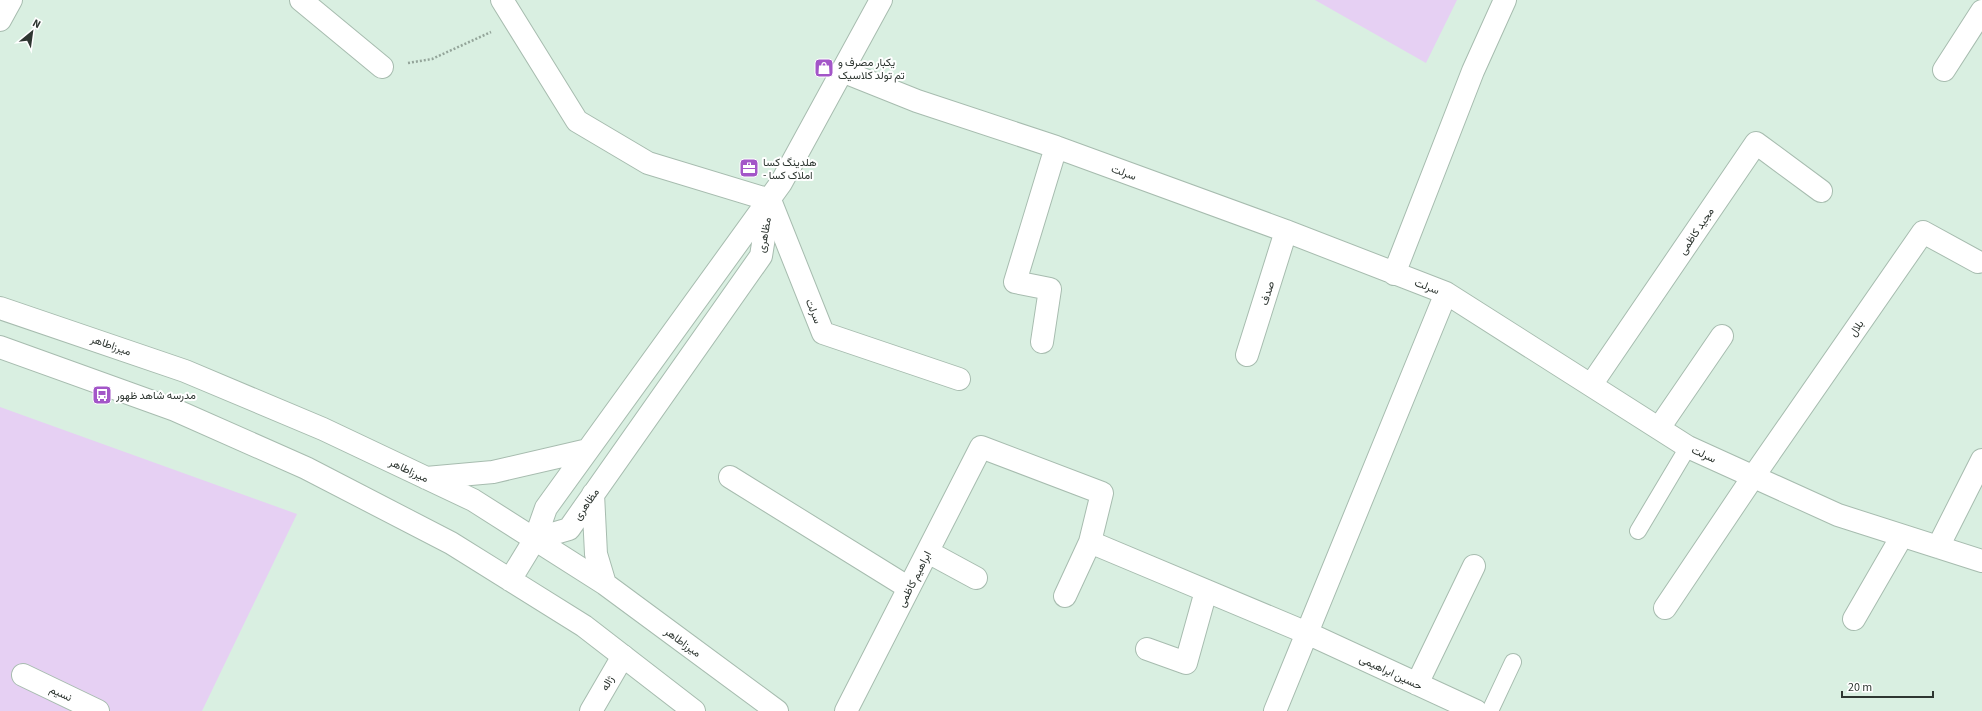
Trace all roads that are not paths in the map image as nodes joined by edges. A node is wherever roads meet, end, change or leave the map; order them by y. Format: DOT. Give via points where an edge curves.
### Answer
graph roads {
  1 [pos="11,0"];
  2 [pos="301,0"];
  3 [pos="502,0"];
  4 [pos="881,0"];
  5 [pos="1505,0"];
  6 [pos="1982,10"];
  7 [pos="0,20"];
  8 [pos="382,67"];
  9 [pos="1944,70"];
  10 [pos="842,71"];
  11 [pos="1056,147"];
  12 [pos="1821,191"];
  13 [pos="770,200"];
  14 [pos="1286,231"];
  15 [pos="1978,262"];
  16 [pos="1394,274"];
  17 [pos="1446,294"];
  18 [pos="0,308"];
  19 [pos="1722,336"];
  20 [pos="1042,342"];
  21 [pos="0,347"];
  22 [pos="1247,355"];
  23 [pos="959,380"];
  24 [pos="1590,385"];
  25 [pos="1659,428"];
  26 [pos="1688,447"];
  27 [pos="588,450"];
  28 [pos="1982,460"];
  29 [pos="730,477"];
  30 [pos="1753,477"];
  31 [pos="425,478"];
  32 [pos="593,494"];
  33 [pos="1638,531"];
  34 [pos="1902,536"];
  35 [pos="535,539"];
  36 [pos="1090,542"];
  37 [pos="1938,548"];
  38 [pos="928,552"];
  39 [pos="1982,561"];
  40 [pos="1474,566"];
  41 [pos="976,578"];
  42 [pos="510,580"];
  43 [pos="605,584"];
  44 [pos="909,588"];
  45 [pos="1206,591"];
  46 [pos="1065,596"];
  47 [pos="1665,608"];
  48 [pos="1854,619"];
  49 [pos="1307,633"];
  50 [pos="1147,649"];
  51 [pos="623,656"];
  52 [pos="1513,662"];
  53 [pos="23,675"];
  54 [pos="1417,684"];
  55 [pos="98,711"];
  56 [pos="591,711"];
  57 [pos="694,711"];
  58 [pos="777,711"];
  59 [pos="846,711"];
  60 [pos="1275,711"];
  61 [pos="1476,711"];
  62 [pos="1490,711"];
  1 -- 7 [label="street"];
  2 -- 8 [label="street"];
  3 -- 13 [label="street" via="577,121 648,163"];
  4 -- 10 [label="street, مظاهری"];
  5 -- 16 [label="street" via="1473,71"];
  6 -- 9 [label="street"];
  10 -- 11 [label="street, سرلت" via="917,101"];
  10 -- 13 [label="street, مظاهری"];
  11 -- 14 [label="street, سرلت"];
  11 -- 20 [label="street" via="1015,282 1050,289"];
  12 -- 24 [label="street, مجید کاظمی" via="1756,144"];
  13 -- 23 [label="street, سرلت" via="823,333"];
  13 -- 27 [label="street, مظاهری" via="742,235"];
  13 -- 32 [label="street, مظاهری" via="761,256"];
  14 -- 16 [label="street, سرلت"];
  14 -- 22 [label="street, صدف"];
  15 -- 30 [label="street, بلال" via="1923,232"];
  16 -- 17 [label="street, سرلت"];
  17 -- 24 [label="street, سرلت"];
  17 -- 49 [label="street"];
  18 -- 31 [label="street, میرزاطاهر" via="185,371 322,429"];
  19 -- 25 [label="street"];
  21 -- 42 [label="street" via="175,410 306,468 451,543"];
  24 -- 25 [label="street, سرلت"];
  25 -- 26 [label="street, سرلت"];
  26 -- 30 [label="street, سرلت"];
  26 -- 33 [label="lane"];
  27 -- 31 [label="street" via="493,472"];
  27 -- 35 [label="street, مظاهری" via="546,508"];
  28 -- 37 [label="street"];
  29 -- 44 [label="street"];
  30 -- 34 [label="street, سرلت" via="1838,516"];
  30 -- 47 [label="street"];
  31 -- 35 [label="street, میرزاطاهر" via="474,500"];
  32 -- 35 [label="street, مظاهری" via="569,529"];
  32 -- 43 [label="street" via="596,554"];
  34 -- 37 [label="street, سرلت"];
  34 -- 48 [label="street"];
  35 -- 42 [label="street"];
  35 -- 43 [label="street, میرزاطاهر"];
  36 -- 38 [label="street, ابراهیم کاظمی" via="1102,494 981,447"];
  36 -- 45 [label="street, حسین ابراهیمی"];
  36 -- 46 [label="street"];
  37 -- 39 [label="street, سرلت"];
  38 -- 41 [label="street"];
  38 -- 44 [label="street, ابراهیم کاظمی"];
  40 -- 54 [label="street"];
  42 -- 51 [label="street" via="584,626"];
  43 -- 58 [label="street, میرزاطاهر"];
  44 -- 59 [label="street, ابراهیم کاظمی"];
  45 -- 49 [label="street, حسین ابراهیمی"];
  45 -- 50 [label="street" via="1186,663"];
  49 -- 54 [label="street, حسین ابراهیمی"];
  49 -- 60 [label="street"];
  51 -- 56 [label="street, ژاله"];
  51 -- 57 [label="street"];
  52 -- 62 [label="lane"];
  53 -- 55 [label="street, نسیم"];
  54 -- 61 [label="street, حسین ابراهیمی"];
}
